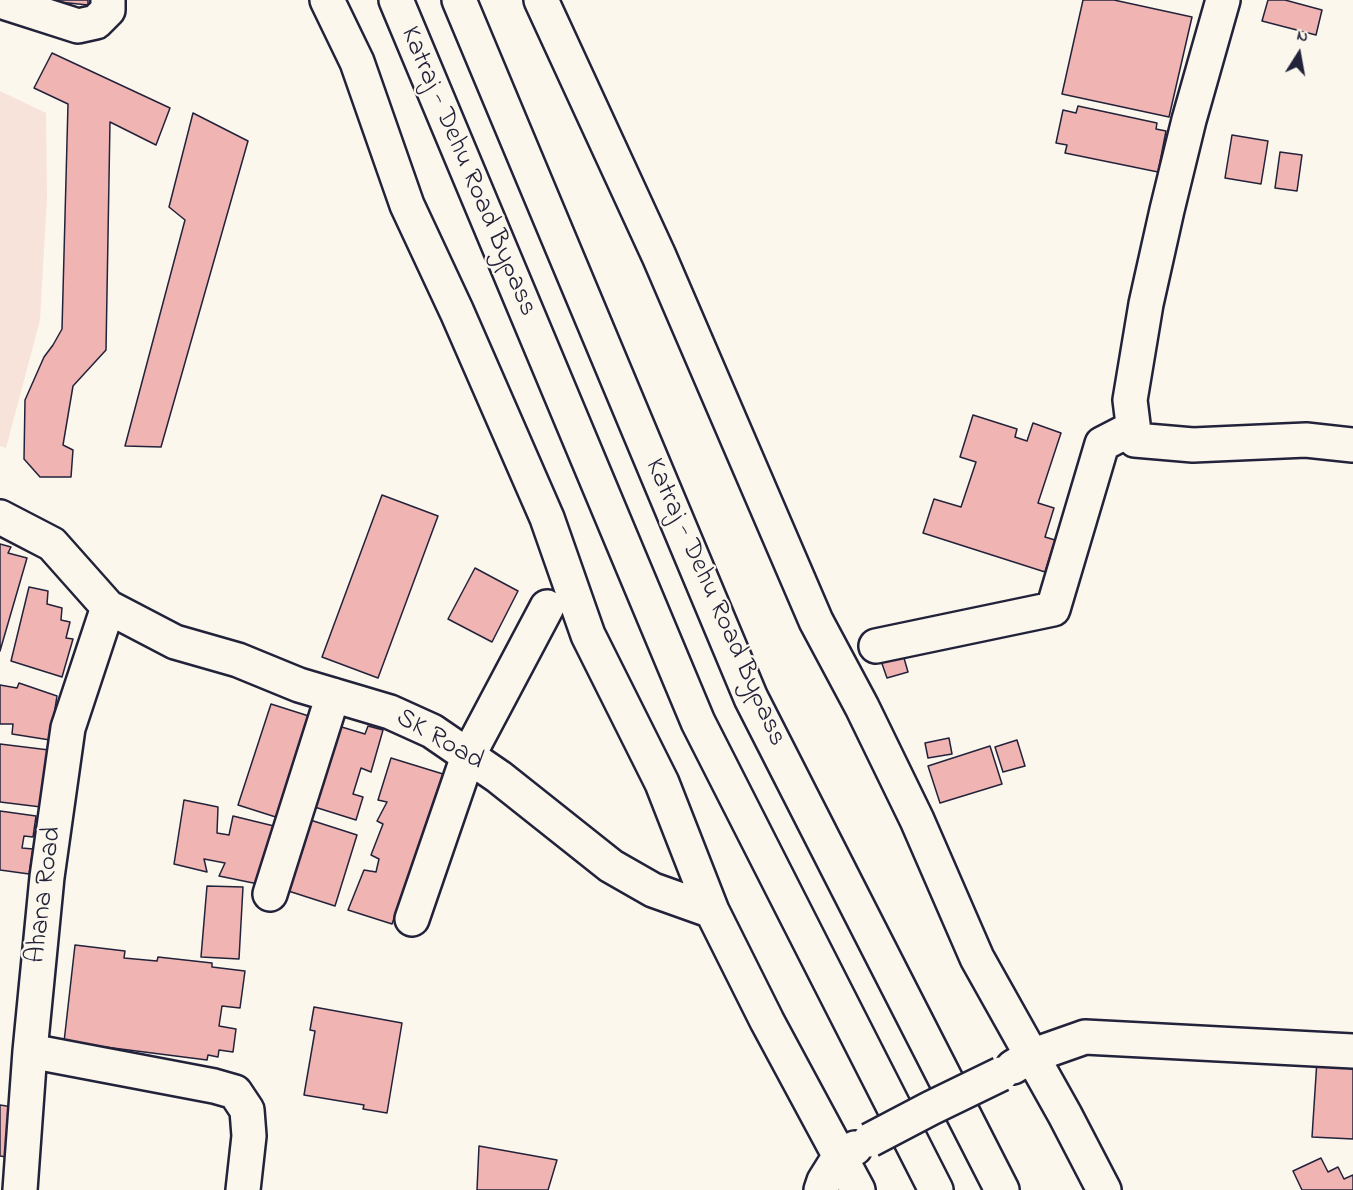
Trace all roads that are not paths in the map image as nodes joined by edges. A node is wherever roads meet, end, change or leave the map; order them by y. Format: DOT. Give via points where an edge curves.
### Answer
graph roads {
  1 [pos="108,0"];
  2 [pos="327,0"];
  3 [pos="396,0"];
  4 [pos="459,0"];
  5 [pos="541,0"];
  6 [pos="1223,0"];
  7 [pos="0,2"];
  8 [pos="1133,428"];
  9 [pos="1353,445"];
  10 [pos="0,517"];
  11 [pos="108,607"];
  12 [pos="547,607"];
  13 [pos="876,646"];
  14 [pos="333,695"];
  15 [pos="468,756"];
  16 [pos="270,894"];
  17 [pos="712,911"];
  18 [pos="412,919"];
  19 [pos="30,1051"];
  20 [pos="1353,1051"];
  21 [pos="1031,1056"];
  22 [pos="839,1157"];
  23 [pos="20,1190"];
  24 [pos="243,1190"];
  25 [pos="821,1190"];
  26 [pos="858,1190"];
  27 [pos="936,1190"];
  28 [pos="1002,1190"];
  29 [pos="1104,1190"];
  1 -- 7 [label="main road" via="108,10 96,22 78,26"];
  2 -- 17 [label="main road" via="357,62 407,205 547,518 588,635 662,783"];
  3 -- 27 [label="main road, Katraj - Dehu Road Bypass" via="698,722"];
  4 -- 28 [label="main road, Katraj - Dehu Road Bypass" via="751,698"];
  5 -- 21 [label="main road" via="664,267 816,621 917,820 977,958"];
  6 -- 8 [label="main road" via="1146,304 1130,400"];
  8 -- 9 [label="main road" via="1135,440 1193,446 1306,440"];
  8 -- 13 [label="main road" via="1102,444 1053,609"];
  10 -- 11 [label="main road" via="52,544"];
  11 -- 14 [label="main road, SK Road" via="175,642"];
  11 -- 19 [label="main road, Ahana Road" via="68,728 47,877"];
  12 -- 15 [label="main road"];
  14 -- 15 [label="main road, SK Road" via="390,711 432,731"];
  14 -- 16 [label="main road"];
  15 -- 17 [label="main road, SK Road" via="611,866 653,890"];
  15 -- 18 [label="main road"];
  17 -- 22 [label="main road"];
  19 -- 23 [label="main road, Ahana Road"];
  19 -- 24 [label="main road" via="235,1092 247,1110 249,1136"];
  20 -- 21 [label="main road" via="1085,1037"];
  21 -- 22 [label="main road, bridge"];
  21 -- 29 [label="main road"];
  22 -- 25 [label="main road"];
  22 -- 26 [label="main road"];
}
